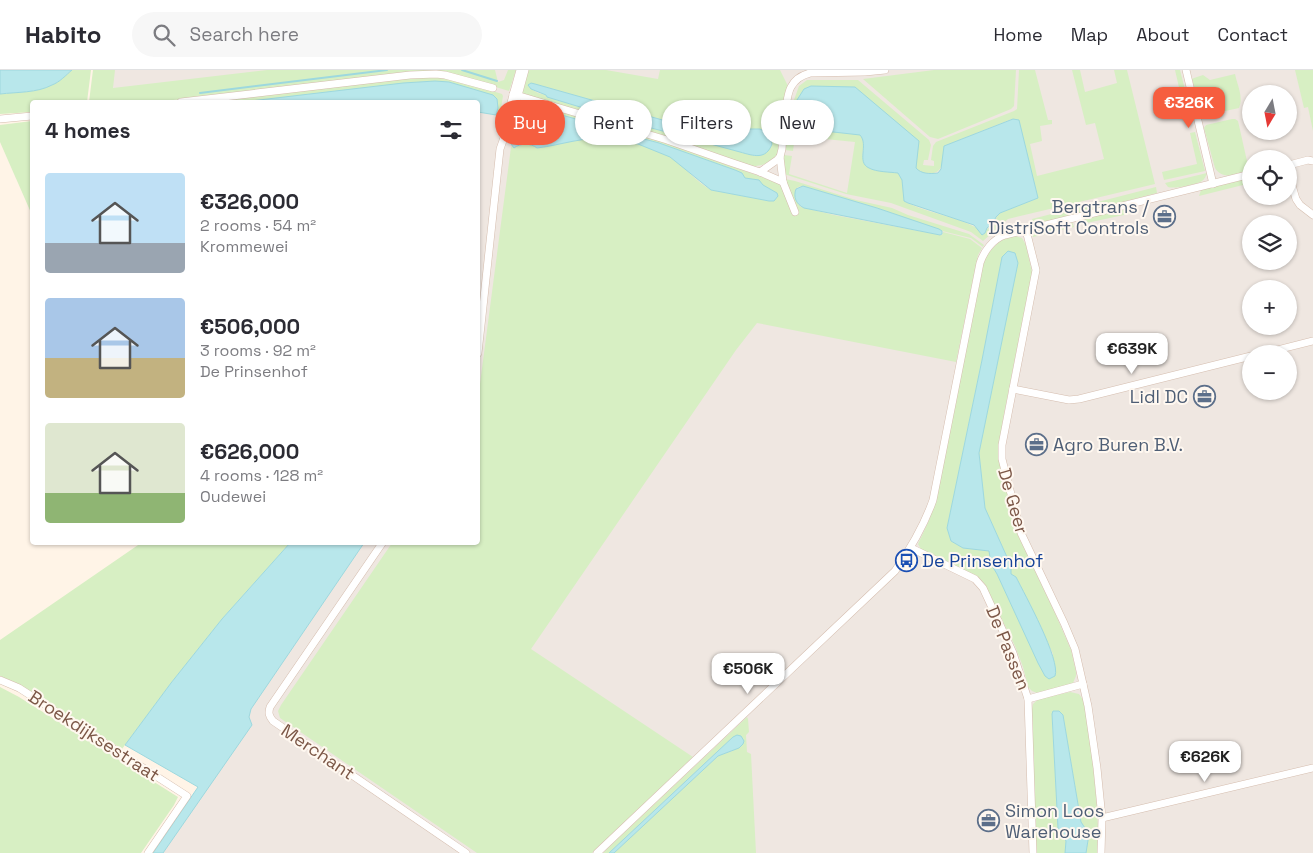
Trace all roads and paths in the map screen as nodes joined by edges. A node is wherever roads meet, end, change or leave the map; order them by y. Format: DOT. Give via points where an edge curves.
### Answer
graph roads {
  1 [pos="520,70"];
  2 [pos="525,70"];
  3 [pos="885,70"];
  4 [pos="1186,70"];
  5 [pos="493,88"];
  6 [pos="516,95"];
  7 [pos="204,100"];
  8 [pos="30,116"];
  9 [pos="0,119"];
  10 [pos="780,157"];
  11 [pos="1311,159"];
  12 [pos="1297,163"];
  13 [pos="760,172"];
  14 [pos="1242,176"];
  15 [pos="783,182"];
  16 [pos="1213,184"];
  17 [pos="1297,200"];
  18 [pos="795,212"];
  19 [pos="1313,215"];
  20 [pos="1026,230"];
  21 [pos="480,335"];
  22 [pos="1313,341"];
  23 [pos="1297,345"];
  24 [pos="1242,358"];
  25 [pos="1013,388"];
  26 [pos="381,545"];
  27 [pos="911,548"];
  28 [pos="0,680"];
  29 [pos="1083,684"];
  30 [pos="1028,698"];
  31 [pos="1313,768"];
  32 [pos="1102,818"];
  33 [pos="148,853"];
  34 [pos="466,853"];
  35 [pos="597,853"];
  36 [pos="1033,853"];
  37 [pos="1101,853"];
  1 -- 6 [label="street"];
  2 -- 6 [label="street"];
  3 -- 10 [label="street" via="805,74 796,80 788,95"];
  4 -- 16 [label="street"];
  5 -- 7 [label="street" via="445,75 410,75"];
  6 -- 13 [label="street" via="647,133"];
  6 -- 21 [label="street" via="500,149"];
  8 -- 9 [label="street"];
  10 -- 13 [label="street"];
  10 -- 15 [label="street"];
  11 -- 12 [label="street"];
  13 -- 15 [label="street"];
  14 -- 16 [label="street"];
  15 -- 18 [label="street"];
  16 -- 20 [label="street"];
  17 -- 19 [label="street"];
  20 -- 25 [label="street, De Geer" via="1036,270"];
  20 -- 27 [label="street" via="1002,236 983,255 933,500"];
  22 -- 23 [label="street"];
  24 -- 25 [label="street" via="1079,399 1069,400"];
  25 -- 29 [label="street, De Geer" via="1002,458 1021,533 1064,623"];
  26 -- 34 [label="street, Merchant" via="270,707 269,717"];
  27 -- 30 [label="street, De Passen" via="975,579 983,588 1013,653"];
  27 -- 35 [label="street" via="895,571"];
  28 -- 33 [label="street, Broekdijksestraat" via="19,688 187,796"];
  29 -- 30 [label="street"];
  29 -- 32 [label="street, De Geer"];
  30 -- 36 [label="street, De Passen"];
  31 -- 32 [label="street"];
  32 -- 37 [label="street, De Geer"];
}
